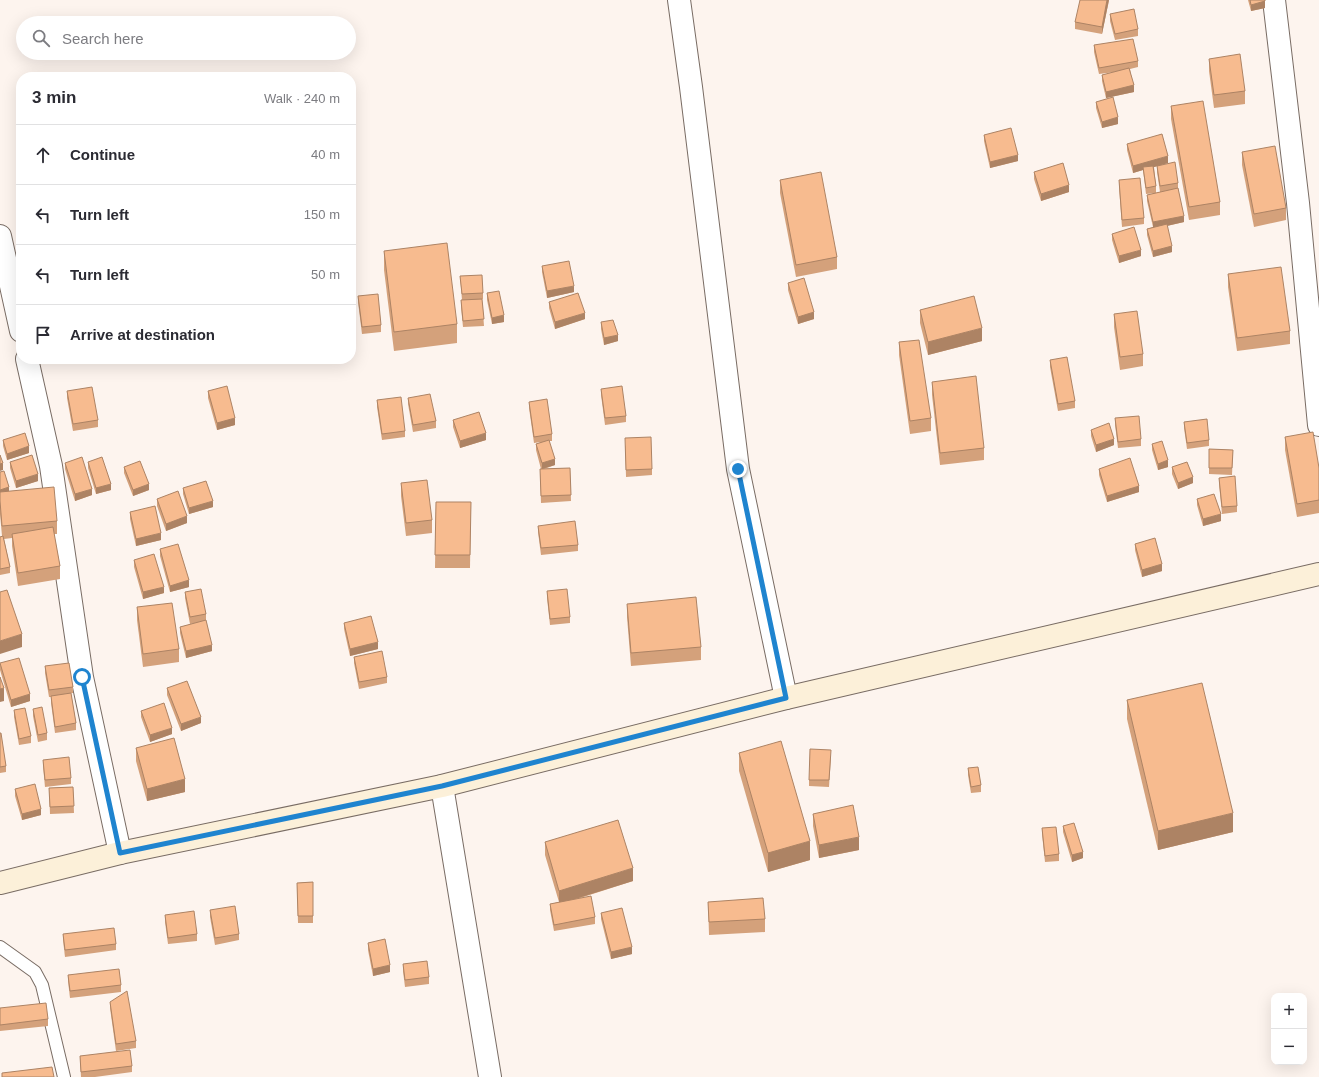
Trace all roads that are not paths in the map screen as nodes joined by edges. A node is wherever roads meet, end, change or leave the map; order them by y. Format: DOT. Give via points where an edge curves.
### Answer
graph roads {
  1 [pos="678,0"];
  2 [pos="1274,0"];
  3 [pos="0,236"];
  4 [pos="16,308"];
  5 [pos="28,364"];
  6 [pos="1319,425"];
  7 [pos="1319,574"];
  8 [pos="786,698"];
  9 [pos="442,786"];
  10 [pos="120,853"];
  11 [pos="0,883"];
  12 [pos="0,947"];
  13 [pos="64,1077"];
  14 [pos="490,1077"];
  1 -- 8 [label="street" via="738,469"];
  2 -- 6 [label="street" via="1298,203"];
  3 -- 4 [label="street"];
  5 -- 10 [label="street" via="51,466 82,677"];
  7 -- 8 [label="main road"];
  8 -- 9 [label="main road"];
  9 -- 10 [label="main road"];
  9 -- 14 [label="street"];
  10 -- 11 [label="main road"];
  12 -- 13 [label="lane" via="35,972 42,985"];
}
